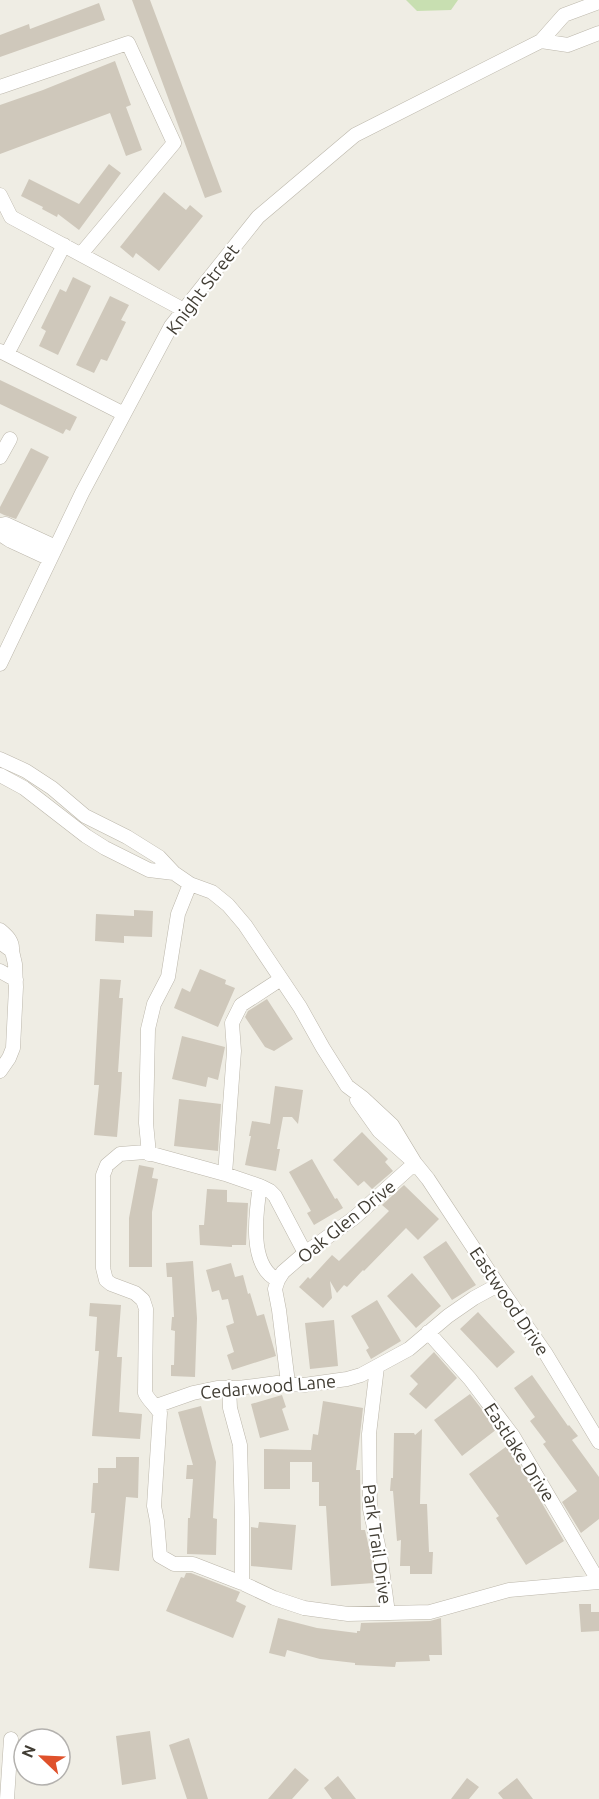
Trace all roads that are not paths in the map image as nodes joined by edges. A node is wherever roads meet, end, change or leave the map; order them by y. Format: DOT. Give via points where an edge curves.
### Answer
graph roads {
  1 [pos="599,2"];
  2 [pos="599,33"];
  3 [pos="540,41"];
  4 [pos="0,87"];
  5 [pos="0,195"];
  6 [pos="64,245"];
  7 [pos="81,254"];
  8 [pos="184,310"];
  9 [pos="3,353"];
  10 [pos="124,414"];
  11 [pos="10,439"];
  12 [pos="0,457"];
  13 [pos="0,525"];
  14 [pos="0,534"];
  15 [pos="53,553"];
  16 [pos="0,664"];
  17 [pos="0,759"];
  18 [pos="0,775"];
  19 [pos="174,873"];
  20 [pos="190,884"];
  21 [pos="0,930"];
  22 [pos="0,942"];
  23 [pos="12,951"];
  24 [pos="0,971"];
  25 [pos="281,979"];
  26 [pos="16,980"];
  27 [pos="0,1071"];
  28 [pos="149,1154"];
  29 [pos="415,1163"];
  30 [pos="225,1174"];
  31 [pos="260,1186"];
  32 [pos="305,1253"];
  33 [pos="278,1280"];
  34 [pos="498,1285"];
  35 [pos="428,1332"];
  36 [pos="377,1367"];
  37 [pos="288,1383"];
  38 [pos="229,1387"];
  39 [pos="156,1406"];
  40 [pos="599,1442"];
  41 [pos="599,1582"];
  42 [pos="242,1583"];
  43 [pos="388,1613"];
  44 [pos="11,1739"];
  45 [pos="7,1799"];
  1 -- 3 [label="street, Knight Street" via="564,15"];
  2 -- 3 [label="street" via="568,45"];
  3 -- 8 [label="street, Knight Street" via="355,135 258,217"];
  4 -- 7 [label="street" via="128,43 174,143"];
  5 -- 6 [label="street" via="11,217"];
  6 -- 7 [label="street"];
  6 -- 9 [label="street"];
  7 -- 8 [label="street"];
  8 -- 10 [label="street, Knight Street" via="171,326"];
  9 -- 10 [label="street"];
  10 -- 15 [label="street, Knight Street"];
  11 -- 12 [label="street"];
  13 -- 15 [label="street" via="6,524"];
  14 -- 15 [label="street"];
  15 -- 16 [label="street, Knight Street"];
  17 -- 19 [label="street, Eastwood Drive" via="52,788 94,822 118,831 159,857"];
  18 -- 19 [label="street, Eastwood Drive" via="24,788 105,848 149,870"];
  19 -- 20 [label="street, Eastwood Drive"];
  20 -- 25 [label="street, Eastwood Drive" via="212,892 228,905"];
  20 -- 28 [label="street" via="177,914 168,976 154,1004 148,1029"];
  21 -- 23 [label="street" via="10,939"];
  22 -- 23 [label="street"];
  23 -- 26 [label="street"];
  24 -- 26 [label="street"];
  25 -- 29 [label="street, Eastwood Drive" via="347,1086 392,1125"];
  25 -- 30 [label="street" via="241,1005 232,1023 234,1051"];
  26 -- 27 [label="street" via="13,1048"];
  28 -- 30 [label="street"];
  28 -- 39 [label="street" via="120,1154 104,1170 102,1249 106,1280 143,1300 145,1393"];
  29 -- 32 [label="street, Oak Glen Drive" via="354,1218"];
  29 -- 34 [label="street, Eastwood Drive"];
  30 -- 31 [label="street"];
  31 -- 32 [label="street" via="275,1196"];
  31 -- 33 [label="street" via="256,1236 259,1258"];
  32 -- 33 [label="street, Oak Glen Drive"];
  33 -- 37 [label="street" via="275,1289"];
  34 -- 35 [label="street, Cedarwood Lane"];
  34 -- 40 [label="street, Eastwood Drive" via="546,1354"];
  35 -- 36 [label="street, Cedarwood Lane" via="409,1349"];
  35 -- 41 [label="street, Eastlake Drive" via="513,1436"];
  36 -- 37 [label="street, Cedarwood Lane" via="346,1379 304,1385"];
  36 -- 43 [label="street, Park Trail Drive" via="369,1434 370,1509"];
  37 -- 38 [label="street, Cedarwood Lane"];
  38 -- 39 [label="street, Cedarwood Lane" via="193,1393"];
  38 -- 42 [label="street" via="240,1445"];
  39 -- 42 [label="street" via="160,1413 154,1506 160,1556 174,1564 193,1564"];
  41 -- 43 [label="street" via="509,1590 430,1612"];
  42 -- 43 [label="street" via="304,1608 348,1614"];
  44 -- 45 [label="street"];
}
